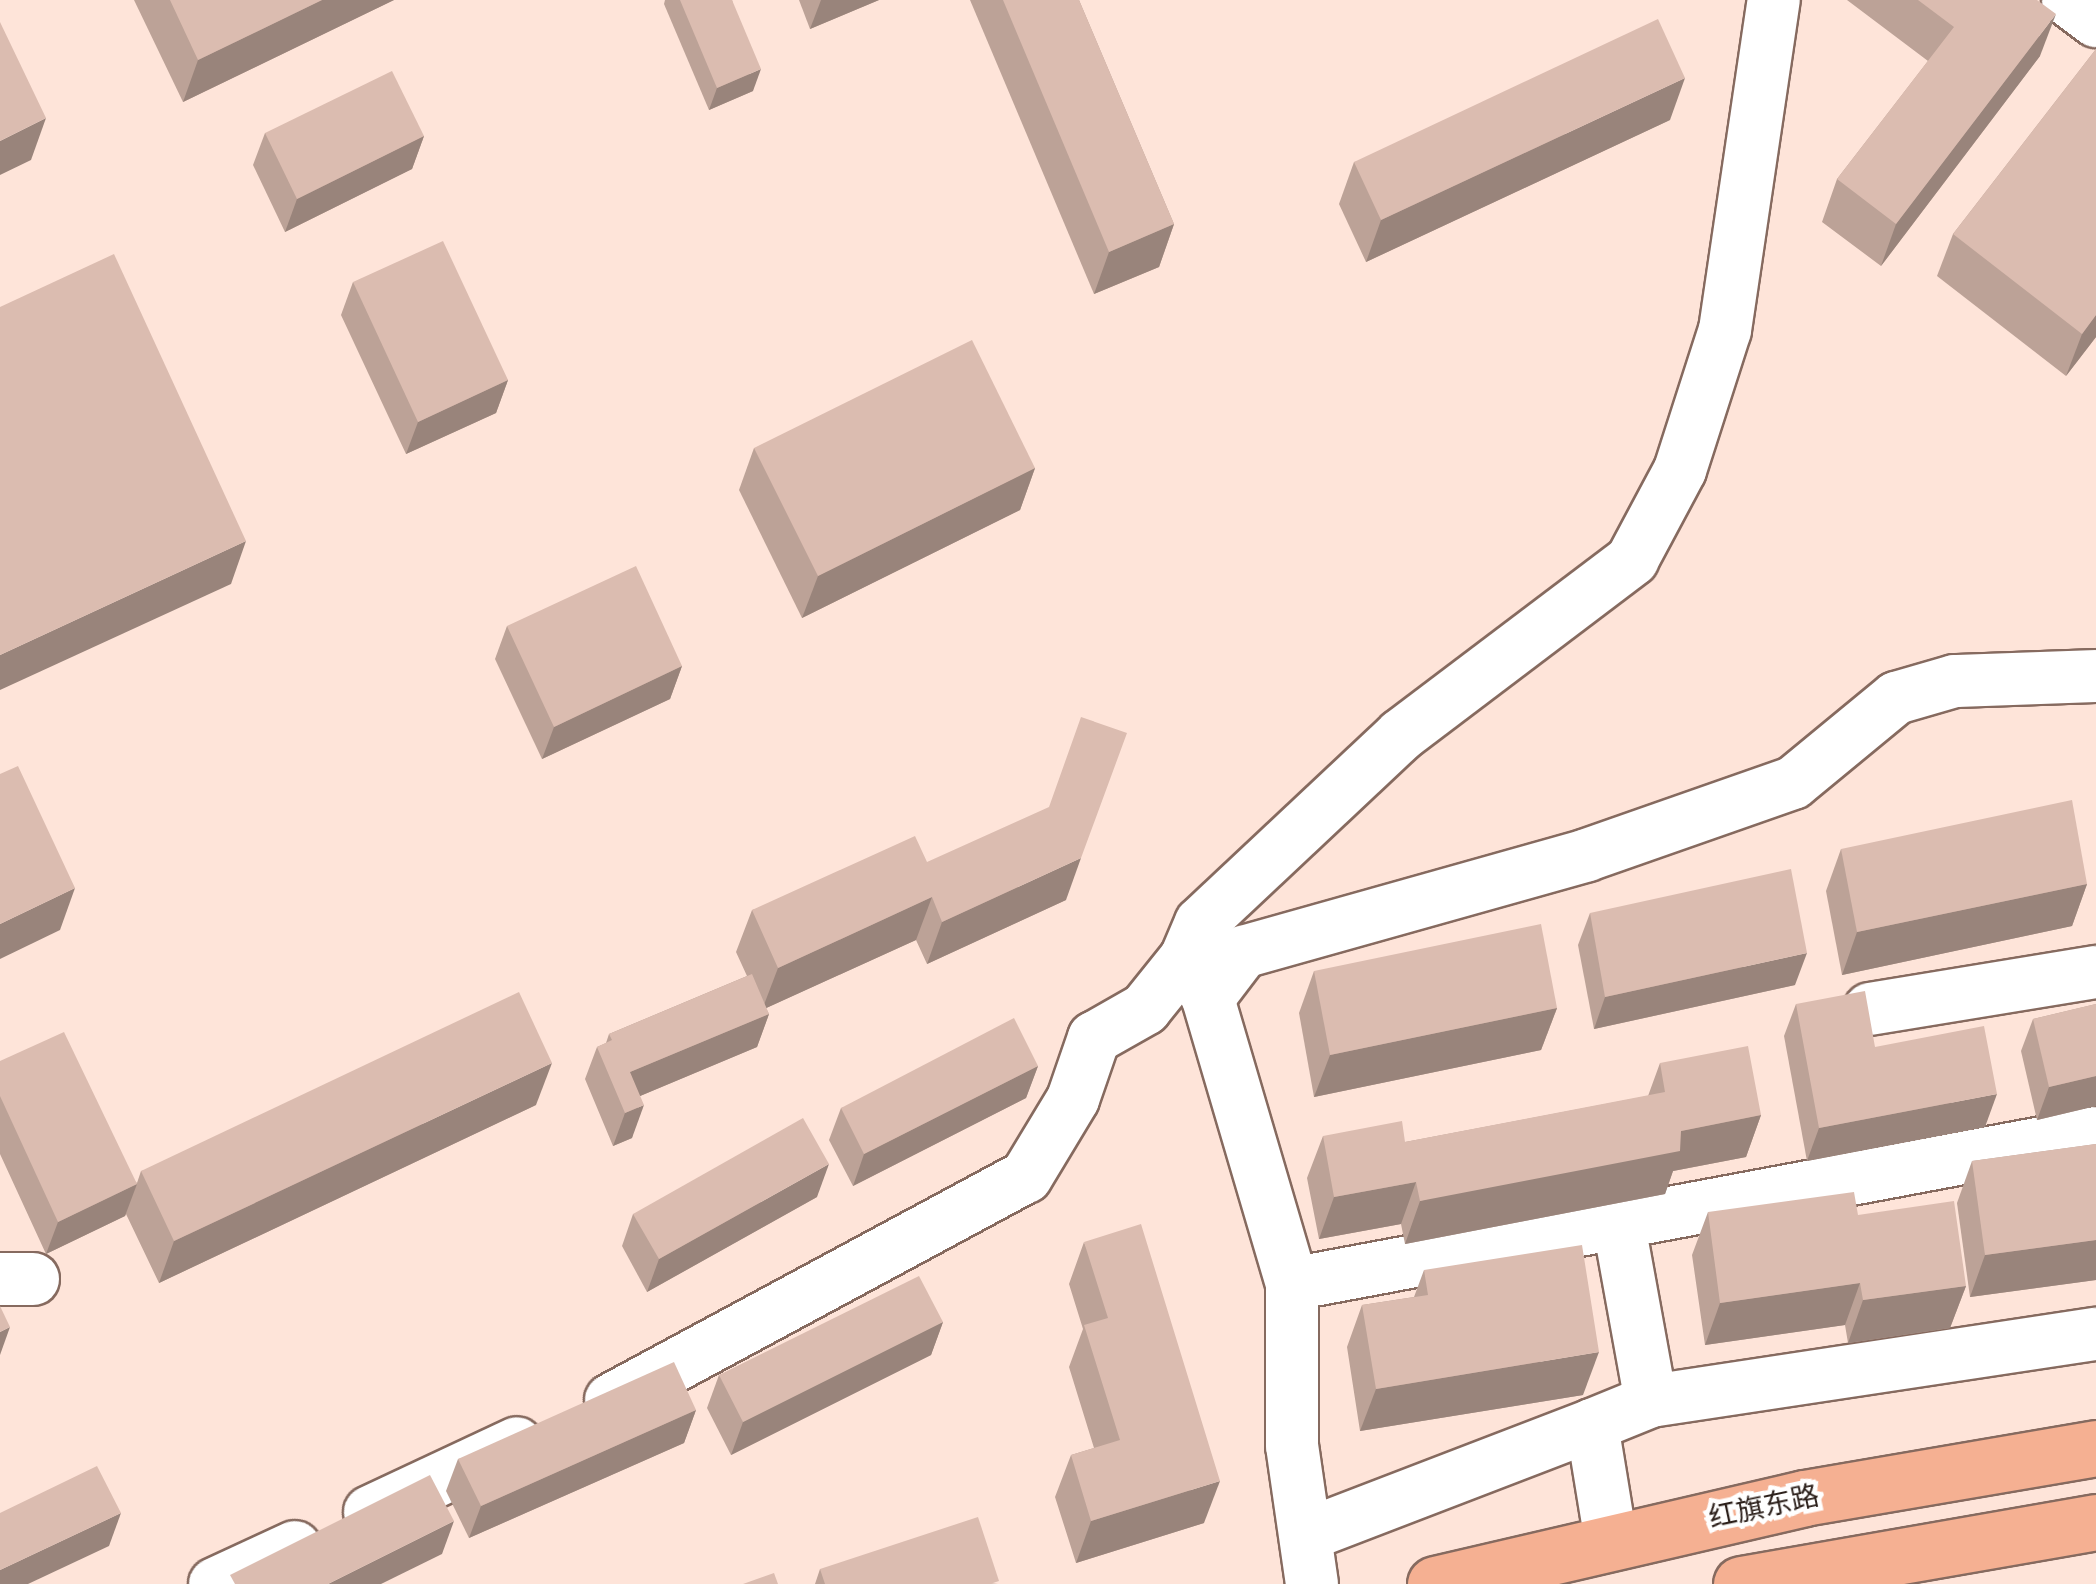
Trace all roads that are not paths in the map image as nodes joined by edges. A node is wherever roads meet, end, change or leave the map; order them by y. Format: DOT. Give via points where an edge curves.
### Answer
graph roads {
  1 [pos="1774,0"];
  2 [pos="2068,0"];
  3 [pos="2096,21"];
  4 [pos="2096,676"];
  5 [pos="2096,972"];
  6 [pos="1197,978"];
  7 [pos="1870,1010"];
  8 [pos="2096,1133"];
  9 [pos="1618,1220"];
  10 [pos="1292,1284"];
  11 [pos="2096,1334"];
  12 [pos="1651,1401"];
  13 [pos="1592,1424"];
  14 [pos="2096,1448"];
  15 [pos="2096,1522"];
  16 [pos="1611,1541"];
  17 [pos="1309,1559"];
  18 [pos="215,1584"];
  19 [pos="1435,1584"];
  20 [pos="1740,1584"];
  1 -- 6 [label="street" via="1725,330 1680,470 1632,560 1400,735 1202,923"];
  2 -- 3 [label="street"];
  4 -- 6 [label="street" via="1954,681 1896,698 1793,783 1586,855 1243,952"];
  5 -- 7 [label="street"];
  6 -- 10 [label="street"];
  6 -- 18 [label="street" via="1094,1038 1072,1099 1026,1177 663,1375"];
  8 -- 9 [label="street"];
  9 -- 10 [label="street"];
  9 -- 12 [label="street"];
  10 -- 17 [label="street" via="1292,1446"];
  11 -- 12 [label="street"];
  12 -- 13 [label="street"];
  13 -- 16 [label="street"];
  13 -- 17 [label="street"];
  14 -- 16 [label="main road, 红旗东路" via="1804,1498"];
  15 -- 20 [label="main road"];
  16 -- 19 [label="main road, 红旗东路"];
}
